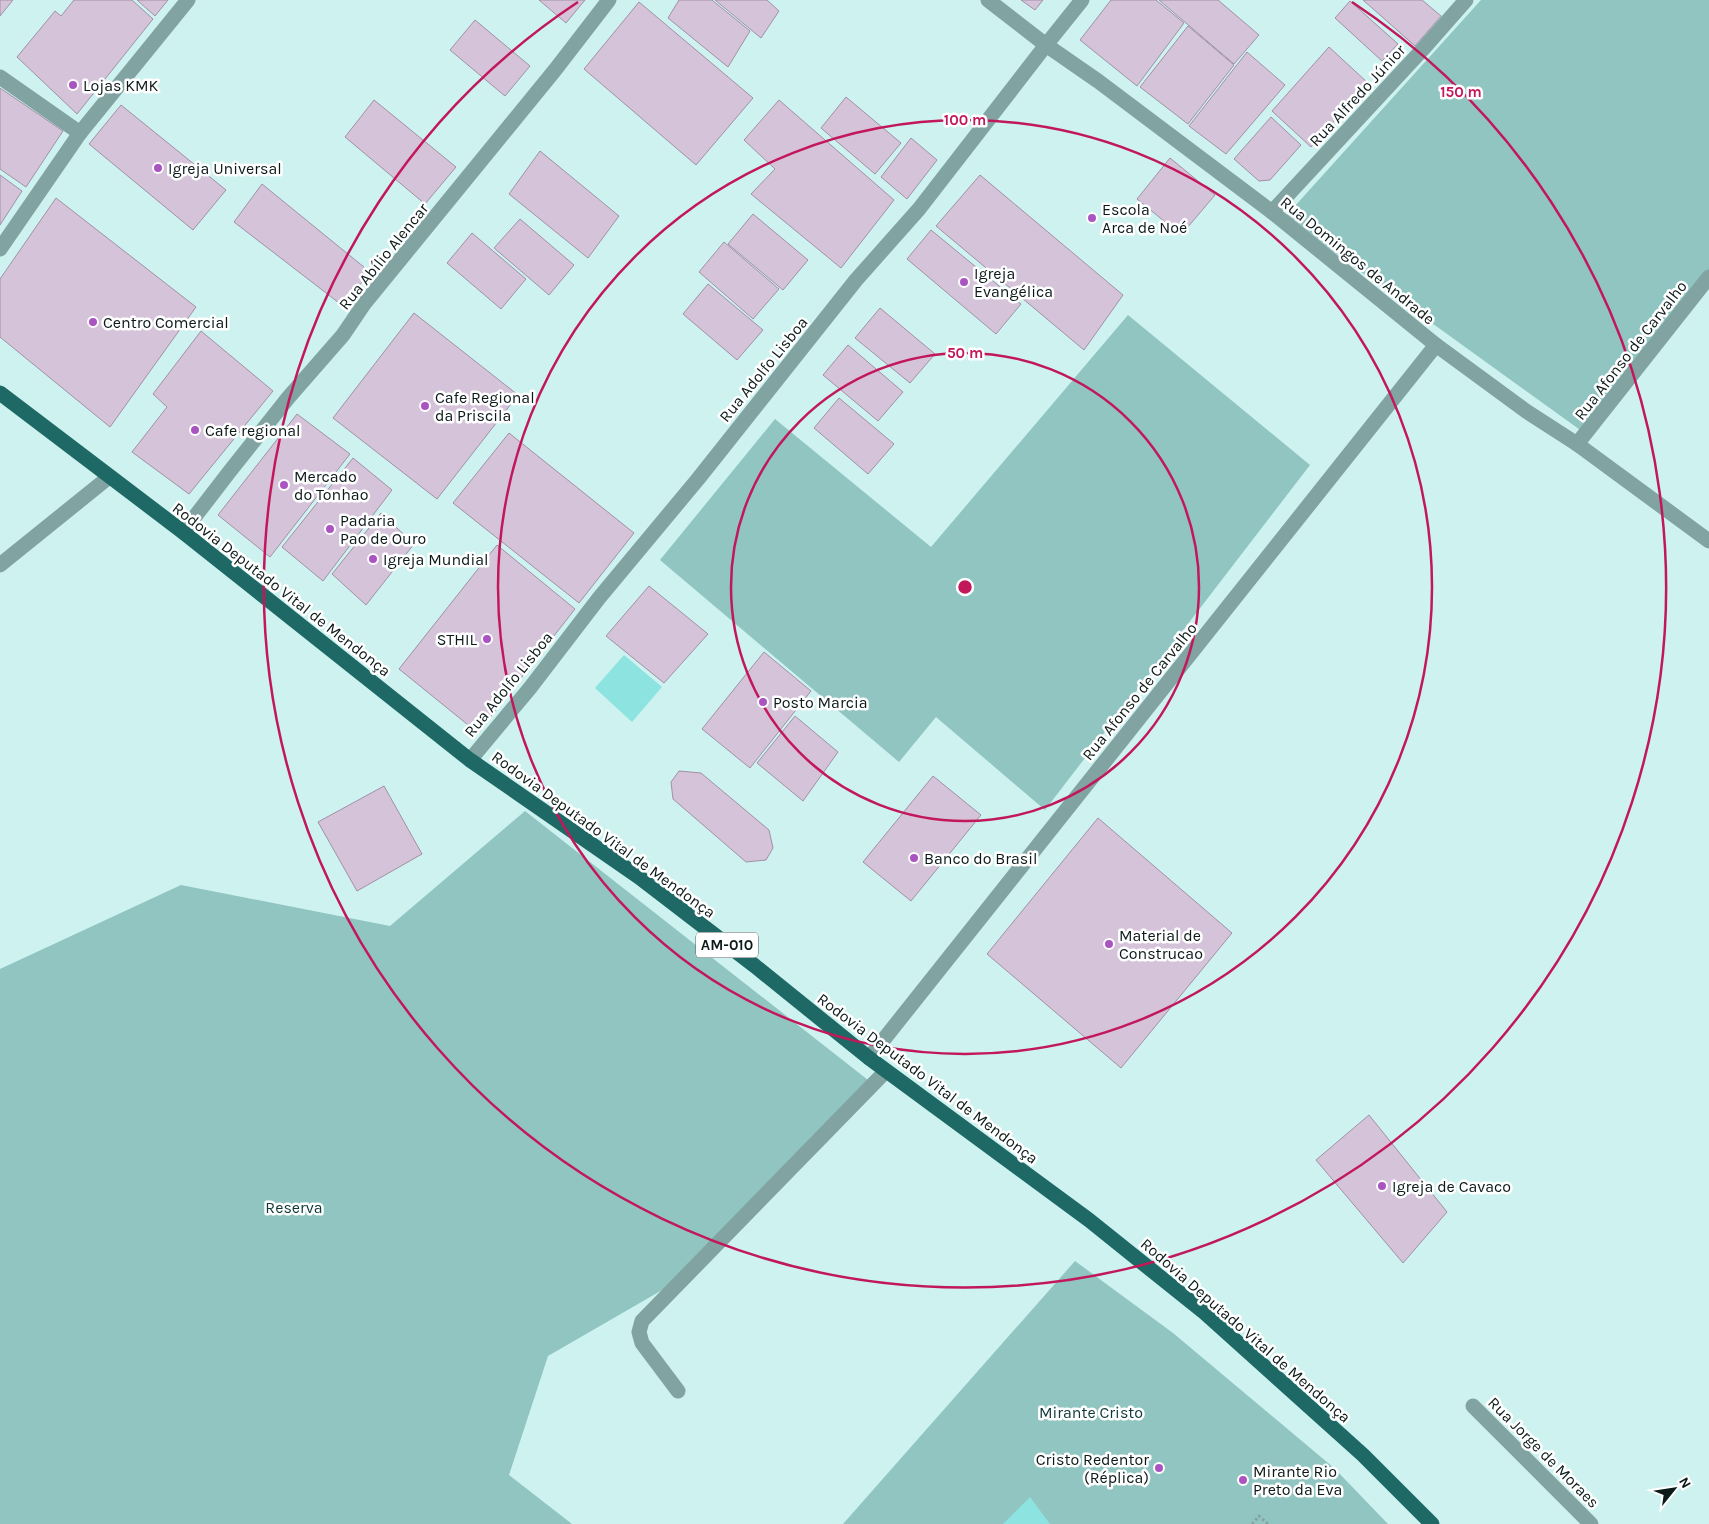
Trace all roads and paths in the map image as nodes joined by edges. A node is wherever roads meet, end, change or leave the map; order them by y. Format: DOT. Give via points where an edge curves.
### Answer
graph roads {
  1 [pos="188,0"];
  2 [pos="609,0"];
  3 [pos="988,0"];
  4 [pos="1082,0"];
  5 [pos="1466,0"];
  6 [pos="1046,45"];
  7 [pos="0,76"];
  8 [pos="80,133"];
  9 [pos="1272,212"];
  10 [pos="0,249"];
  11 [pos="1709,277"];
  12 [pos="1436,345"];
  13 [pos="0,393"];
  14 [pos="1577,444"];
  15 [pos="109,477"];
  16 [pos="183,532"];
  17 [pos="1709,542"];
  18 [pos="0,565"];
  19 [pos="470,760"];
  20 [pos="869,1058"];
  21 [pos="886,1071"];
  22 [pos="678,1391"];
  23 [pos="1473,1406"];
  24 [pos="1252,1524"];
  25 [pos="1268,1524"];
  26 [pos="1432,1524"];
  27 [pos="1591,1524"];
  1 -- 8 [label="street"];
  2 -- 16 [label="street, Rua Abílio Alencar"];
  3 -- 6 [label="street, Rua Domingos de Andrade"];
  4 -- 6 [label="street, Rua Adolfo Lisboa"];
  5 -- 9 [label="street, Rua Alfredo Júnior"];
  6 -- 9 [label="street, Rua Domingos de Andrade"];
  6 -- 19 [label="street, Rua Adolfo Lisboa" via="919,209 856,280"];
  7 -- 8 [label="street"];
  8 -- 10 [label="street"];
  9 -- 12 [label="street, Rua Domingos de Andrade"];
  11 -- 14 [label="street, Rua Afonso de Carvalho"];
  12 -- 14 [label="street, Rua Domingos de Andrade"];
  12 -- 20 [label="street, Rua Afonso de Carvalho"];
  13 -- 15 [label="main road, Rodovia Deputado Vital de Mendonça / AM-010"];
  14 -- 17 [label="street, Rua Domingos de Andrade"];
  15 -- 16 [label="main road, Rodovia Deputado Vital de Mendonça / AM-010"];
  15 -- 18 [label="street"];
  16 -- 19 [label="main road, Rodovia Deputado Vital de Mendonça / AM-010"];
  19 -- 20 [label="main road, Rodovia Deputado Vital de Mendonça / AM-010" via="639,877"];
  20 -- 21 [label="main road, Rodovia Deputado Vital de Mendonça / AM-010"];
  21 -- 22 [label="street" via="642,1321 639,1332 642,1342"];
  21 -- 26 [label="main road, Rodovia Deputado Vital de Mendonça / AM-010" via="1089,1220 1205,1313 1363,1454"];
  23 -- 27 [label="street, Rua Jorge de Moraes"];
  24 -- 25 [label="path" via="1259,1516"];
}
